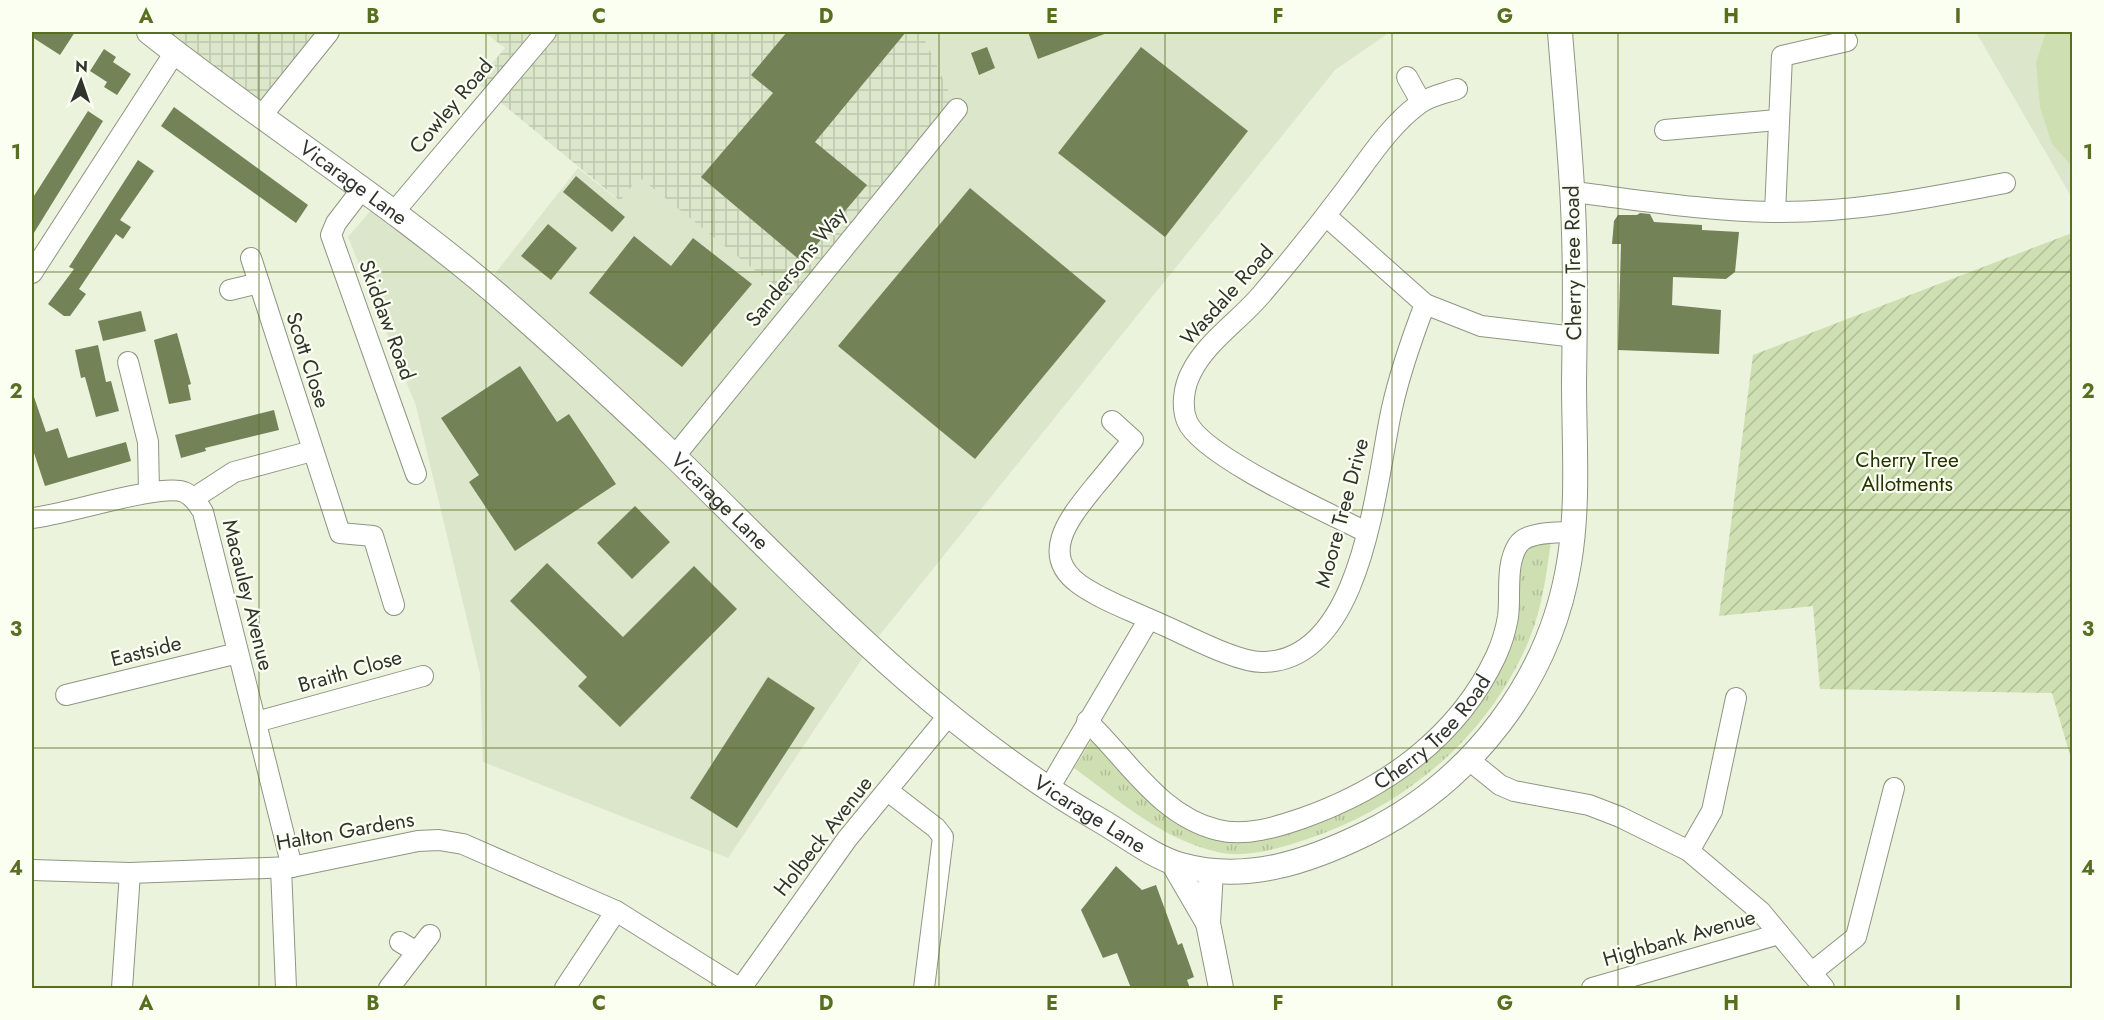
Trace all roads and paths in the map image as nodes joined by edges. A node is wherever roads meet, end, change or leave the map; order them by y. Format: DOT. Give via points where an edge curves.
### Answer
graph roads {
  1 [pos="149,32"];
  2 [pos="329,32"];
  3 [pos="546,32"];
  4 [pos="1560,32"];
  5 [pos="1847,41"];
  6 [pos="175,52"];
  7 [pos="1407,77"];
  8 [pos="1457,89"];
  9 [pos="1421,102"];
  10 [pos="957,109"];
  11 [pos="262,114"];
  12 [pos="1777,120"];
  13 [pos="1665,130"];
  14 [pos="2005,183"];
  15 [pos="362,189"];
  16 [pos="1573,192"];
  17 [pos="394,212"];
  18 [pos="1775,212"];
  19 [pos="1326,216"];
  20 [pos="251,258"];
  21 [pos="32,273"];
  22 [pos="259,283"];
  23 [pos="230,290"];
  24 [pos="1425,304"];
  25 [pos="1575,337"];
  26 [pos="128,362"];
  27 [pos="1112,421"];
  28 [pos="312,451"];
  29 [pos="674,457"];
  30 [pos="416,474"];
  31 [pos="149,492"];
  32 [pos="194,498"];
  33 [pos="32,518"];
  34 [pos="1366,532"];
  35 [pos="1573,532"];
  36 [pos="394,604"];
  37 [pos="1149,619"];
  38 [pos="238,653"];
  39 [pos="423,676"];
  40 [pos="66,695"];
  41 [pos="1736,698"];
  42 [pos="948,716"];
  43 [pos="1087,721"];
  44 [pos="256,722"];
  45 [pos="1469,760"];
  46 [pos="1894,788"];
  47 [pos="1048,790"];
  48 [pos="888,791"];
  49 [pos="1689,851"];
  50 [pos="1173,863"];
  51 [pos="286,868"];
  52 [pos="32,870"];
  53 [pos="1211,871"];
  54 [pos="1261,871"];
  55 [pos="130,873"];
  56 [pos="616,912"];
  57 [pos="1208,923"];
  58 [pos="430,934"];
  59 [pos="1779,934"];
  60 [pos="1811,973"];
  61 [pos="123,988"];
  62 [pos="286,988"];
  63 [pos="389,988"];
  64 [pos="565,988"];
  65 [pos="740,988"];
  66 [pos="924,988"];
  67 [pos="1221,988"];
  68 [pos="1592,988"];
  69 [pos="1824,988"];
  1 -- 6 [label="street, Vicarage Lane"];
  2 -- 11 [label="street"];
  3 -- 17 [label="street, Cowley Road"];
  4 -- 16 [label="street, Cherry Tree Road"];
  5 -- 12 [label="street" via="1782,56"];
  6 -- 11 [label="street, Vicarage Lane"];
  6 -- 21 [label="street"];
  7 -- 9 [label="street"];
  8 -- 9 [label="street, Wasdale Road"];
  9 -- 19 [label="street, Wasdale Road" via="1391,130"];
  10 -- 29 [label="street, Sandersons Way"];
  11 -- 15 [label="street, Vicarage Lane"];
  12 -- 13 [label="street"];
  12 -- 18 [label="street"];
  14 -- 18 [label="street" via="1885,207"];
  15 -- 17 [label="street, Vicarage Lane"];
  15 -- 30 [label="street, Skiddaw Road" via="336,223 332,235"];
  16 -- 18 [label="street"];
  16 -- 25 [label="street, Cherry Tree Road"];
  17 -- 29 [label="street, Vicarage Lane" via="514,309"];
  19 -- 24 [label="street"];
  19 -- 34 [label="street, Wasdale Road" via="1259,297 1203,354 1191,373 1184,411 1192,431 1214,450"];
  20 -- 22 [label="street, Scott Close"];
  22 -- 23 [label="street"];
  22 -- 28 [label="street, Scott Close"];
  24 -- 25 [label="street" via="1481,326"];
  24 -- 34 [label="street, Moore Tree Drive" via="1401,370"];
  25 -- 35 [label="street, Cherry Tree Road"];
  26 -- 31 [label="street" via="148,442"];
  27 -- 37 [label="street, Moore Tree Drive" via="1133,440 1068,519 1061,538 1062,563 1077,582 1096,595"];
  28 -- 32 [label="street" via="234,472"];
  28 -- 36 [label="street, Scott Close" via="340,533 373,536"];
  29 -- 42 [label="street, Vicarage Lane" via="824,606"];
  31 -- 32 [label="street" via="183,491"];
  31 -- 33 [label="street"];
  32 -- 38 [label="street, Macauley Avenue" via="203,512"];
  34 -- 37 [label="street, Moore Tree Drive" via="1339,613 1310,644 1284,658 1248,661"];
  35 -- 43 [label="street, Cherry Tree Road" via="1527,537 1518,544 1512,562 1508,618 1496,655 1458,715 1429,747 1398,771 1329,809 1270,828 1219,831 1192,820 1157,797"];
  35 -- 45 [label="street, Cherry Tree Road" via="1569,567 1539,659 1508,713"];
  37 -- 43 [label="street"];
  38 -- 40 [label="street, Eastside"];
  38 -- 44 [label="street, Macauley Avenue"];
  39 -- 44 [label="street, Braith Close"];
  41 -- 49 [label="street" via="1712,811"];
  42 -- 47 [label="street, Vicarage Lane"];
  42 -- 48 [label="street, Holbeck Avenue"];
  43 -- 47 [label="street"];
  44 -- 51 [label="street, Macauley Avenue"];
  45 -- 49 [label="street" via="1500,785 1603,809"];
  45 -- 54 [label="street, Cherry Tree Road" via="1396,818 1329,851"];
  46 -- 60 [label="street" via="1856,937"];
  47 -- 50 [label="street, Vicarage Lane"];
  48 -- 65 [label="street, Holbeck Avenue" via="847,839"];
  48 -- 66 [label="street" via="943,837"];
  49 -- 59 [label="street" via="1761,912"];
  50 -- 53 [label="street, Vicarage Lane"];
  50 -- 57 [label="street"];
  51 -- 55 [label="street, Halton Gardens"];
  51 -- 56 [label="street, Halton Gardens" via="439,840 463,844"];
  51 -- 62 [label="street, Macauley Avenue"];
  52 -- 55 [label="street, Halton Gardens"];
  53 -- 54 [label="street, Cherry Tree Road"];
  53 -- 57 [label="street"];
  54 -- 57 [label="street" via="1233,886 1219,900"];
  55 -- 61 [label="street"];
  56 -- 64 [label="street"];
  56 -- 65 [label="street, Halton Gardens"];
  57 -- 67 [label="street"];
  58 -- 63 [label="street" via="409,947"];
  59 -- 60 [label="street"];
  59 -- 68 [label="street, Highbank Avenue"];
  60 -- 69 [label="street"];
}
